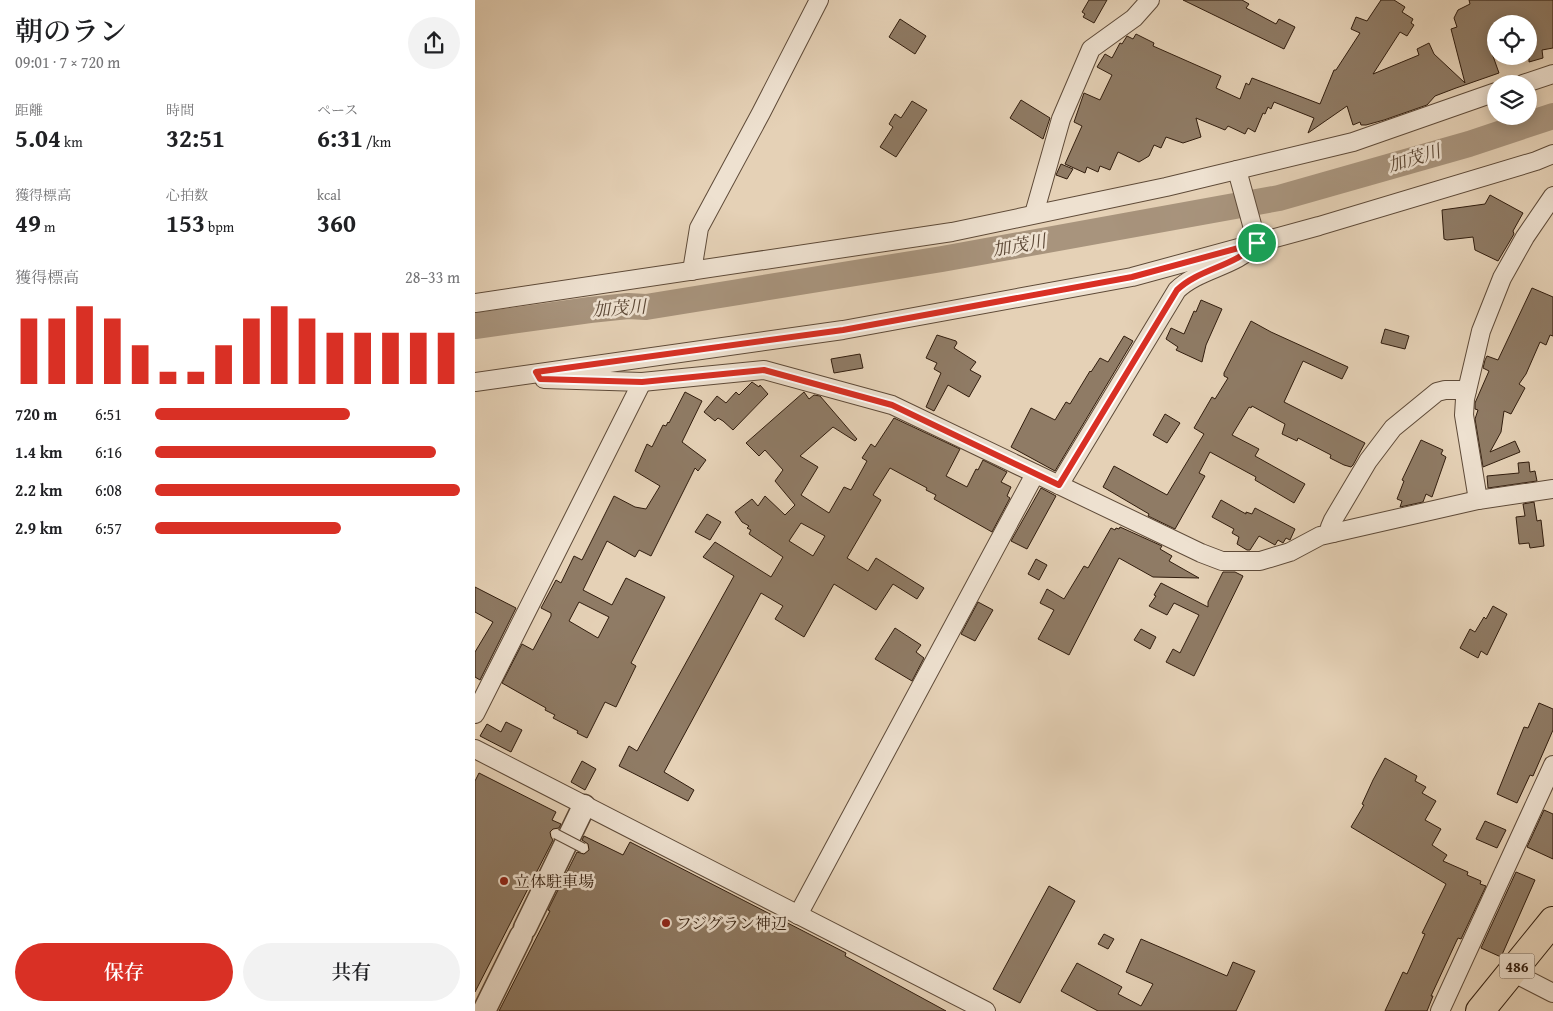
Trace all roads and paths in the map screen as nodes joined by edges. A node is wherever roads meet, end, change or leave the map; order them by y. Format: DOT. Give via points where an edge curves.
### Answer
graph roads {
  1 [pos="819,0"];
  2 [pos="1150,0"];
  3 [pos="1553,74"];
  4 [pos="1537,79"];
  5 [pos="1487,95"];
  6 [pos="1553,154"];
  7 [pos="1237,170"];
  8 [pos="1553,196"];
  9 [pos="1034,214"];
  10 [pos="1257,243"];
  11 [pos="691,271"];
  12 [pos="475,303"];
  13 [pos="536,372"];
  14 [pos="475,382"];
  15 [pos="642,382"];
  16 [pos="1467,390"];
  17 [pos="1035,474"];
  18 [pos="1059,485"];
  19 [pos="1553,490"];
  20 [pos="1478,500"];
  21 [pos="1333,534"];
  22 [pos="475,714"];
  23 [pos="475,749"];
  24 [pos="1553,765"];
  25 [pos="584,806"];
  26 [pos="557,834"];
  27 [pos="583,848"];
  28 [pos="798,915"];
  29 [pos="1553,921"];
  30 [pos="1553,948"];
  31 [pos="1519,976"];
  32 [pos="1553,993"];
  33 [pos="484,1011"];
  34 [pos="986,1011"];
  35 [pos="1440,1011"];
  36 [pos="1480,1011"];
  37 [pos="1503,1011"];
  1 -- 11 [label="street" via="699,228"];
  2 -- 9 [label="street" via="1134,18 1091,49 1061,119"];
  3 -- 4 [label="street"];
  5 -- 7 [label="street" via="1353,142"];
  6 -- 10 [label="street"];
  7 -- 9 [label="street"];
  7 -- 10 [label="street"];
  8 -- 16 [label="street" via="1502,278 1481,331"];
  9 -- 11 [label="street" via="952,232"];
  10 -- 13 [label="street" via="1132,277 843,330"];
  10 -- 18 [label="street" via="1239,257 1185,282 1177,290"];
  11 -- 12 [label="street"];
  13 -- 14 [label="street"];
  13 -- 15 [label="street" via="540,379"];
  15 -- 17 [label="street" via="764,370 892,405"];
  15 -- 22 [label="street"];
  16 -- 20 [label="street" via="1464,415"];
  16 -- 21 [label="street" via="1437,392 1393,428 1368,461 1333,520 1330,527"];
  17 -- 18 [label="street"];
  17 -- 28 [label="street"];
  18 -- 21 [label="street" via="1222,561 1260,561 1290,552 1320,536"];
  19 -- 20 [label="street"];
  20 -- 21 [label="street"];
  23 -- 25 [label="street"];
  24 -- 35 [label="street"];
  25 -- 28 [label="street"];
  25 -- 33 [label="street"];
  26 -- 27 [label="lane, bridge"];
  28 -- 34 [label="street"];
  29 -- 31 [label="highway, 486"];
  30 -- 31 [label="highway, 486"];
  31 -- 32 [label="street"];
  31 -- 36 [label="highway, 486"];
  31 -- 37 [label="highway, 486"];
}
